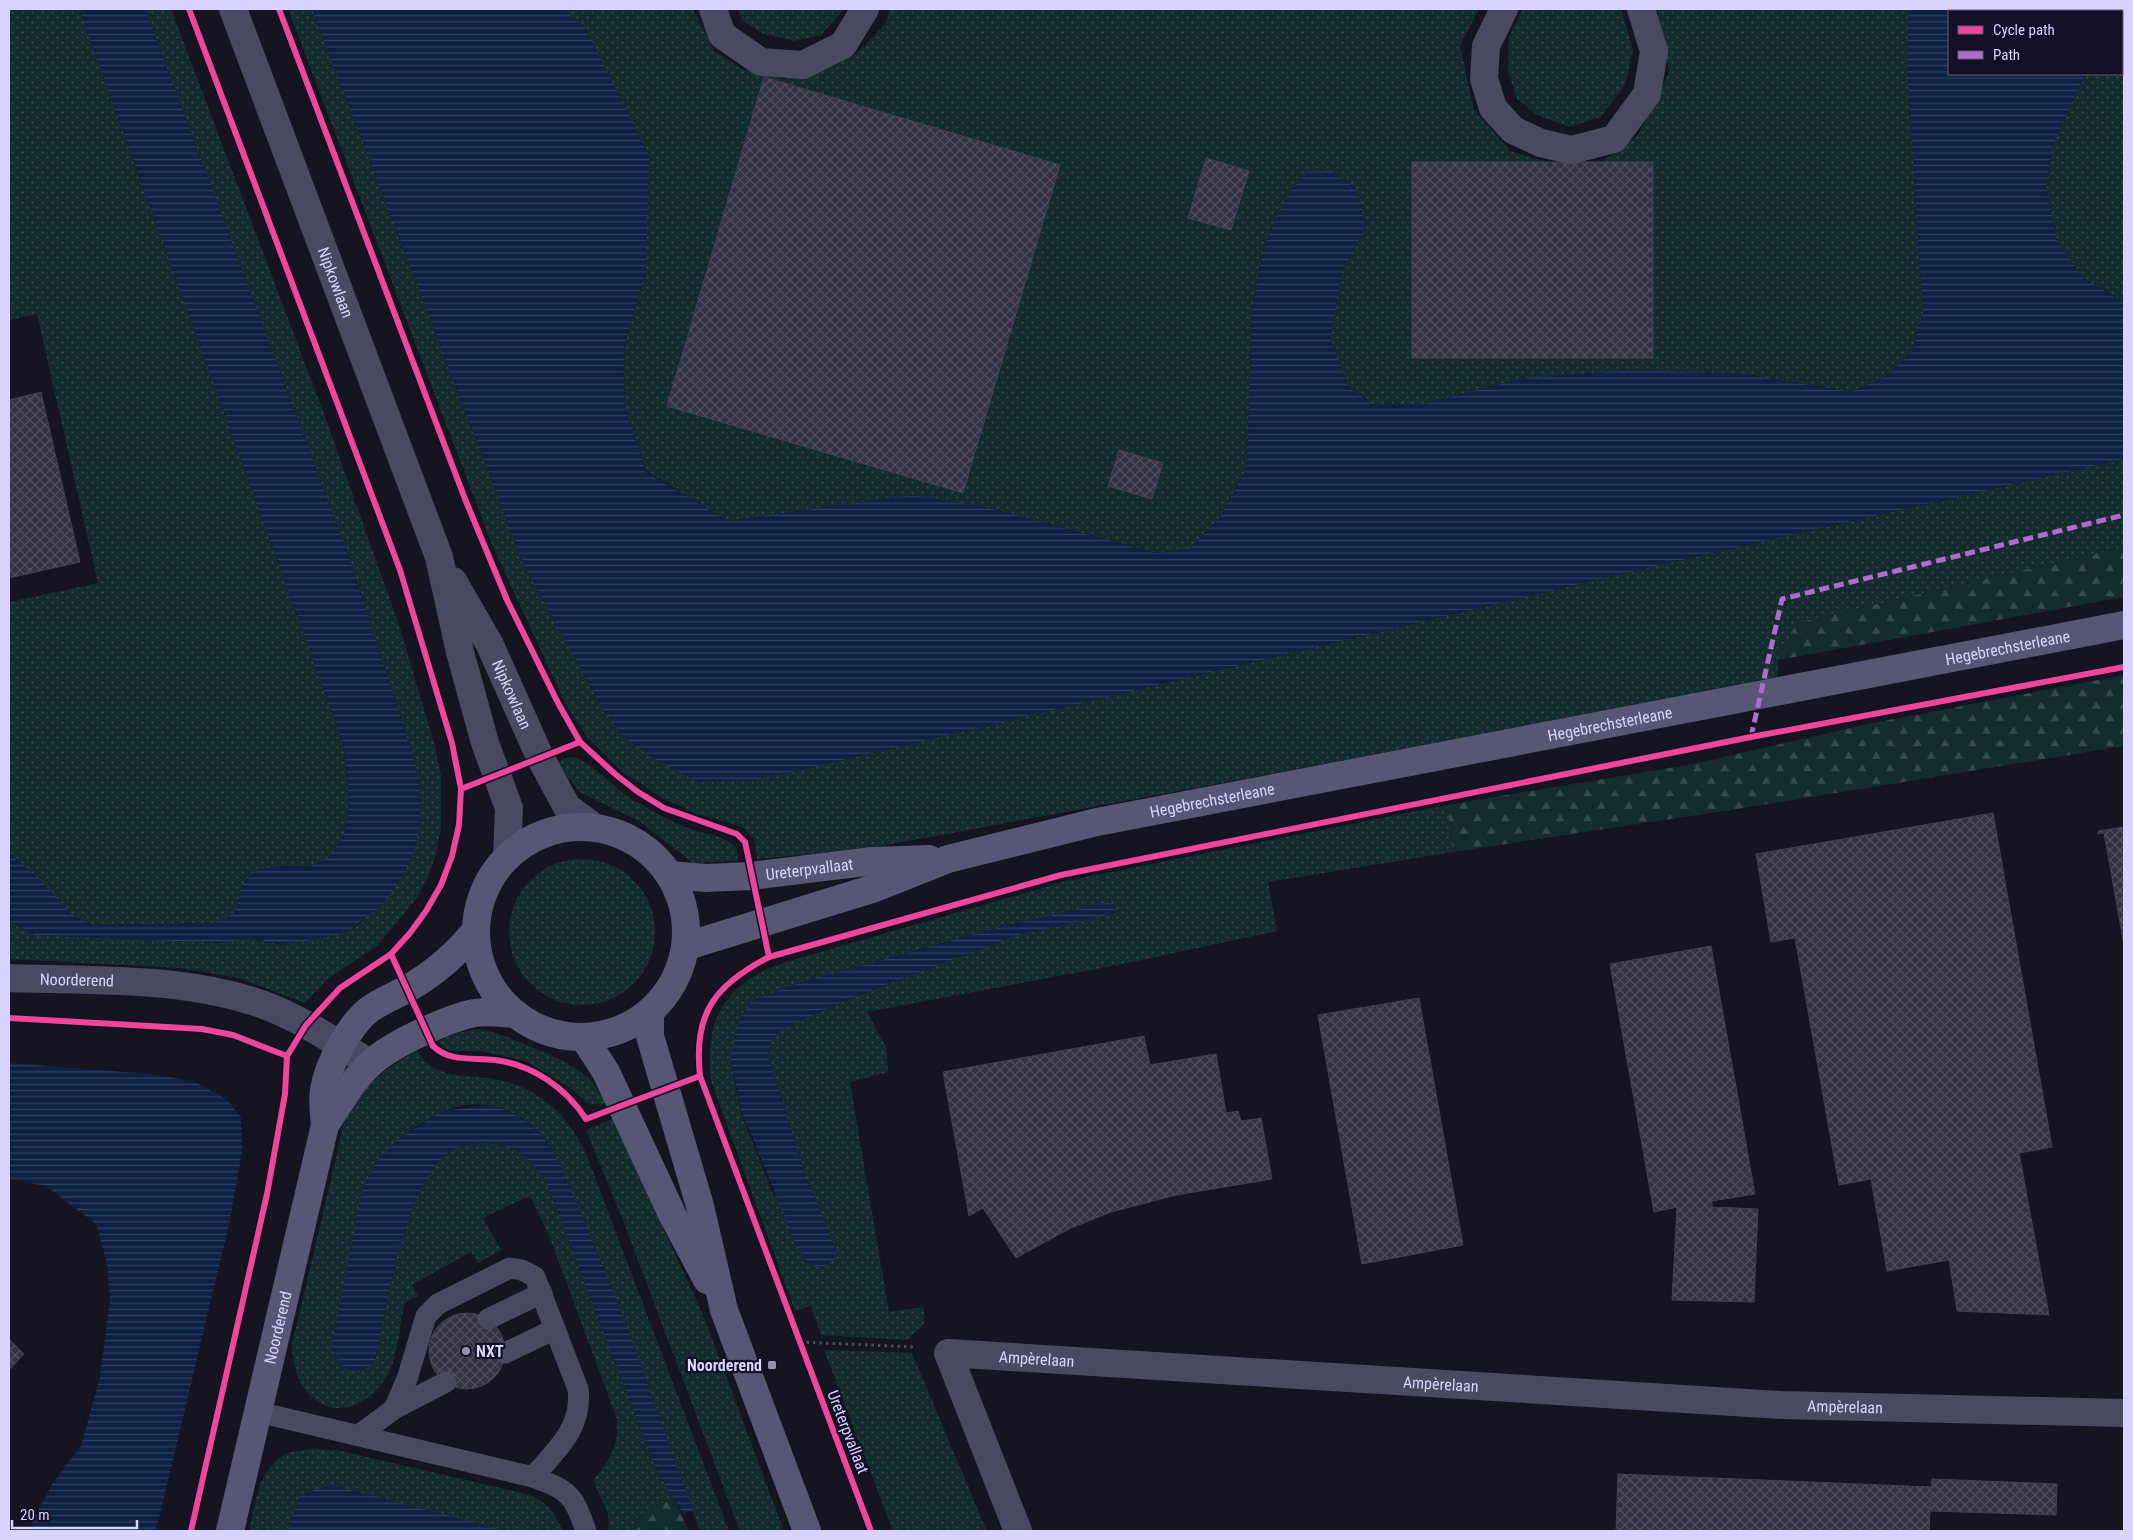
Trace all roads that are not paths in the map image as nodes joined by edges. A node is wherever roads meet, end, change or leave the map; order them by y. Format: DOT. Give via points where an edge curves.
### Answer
graph roads {
  1 [pos="233,9"];
  2 [pos="713,9"];
  3 [pos="865,9"];
  4 [pos="1504,9"];
  5 [pos="1641,9"];
  6 [pos="439,557"];
  7 [pos="2124,625"];
  8 [pos="1096,822"];
  9 [pos="591,825"];
  10 [pos="507,858"];
  11 [pos="948,859"];
  12 [pos="670,875"];
  13 [pos="476,930"];
  14 [pos="687,946"];
  15 [pos="9,978"];
  16 [pos="650,1012"];
  17 [pos="516,1014"];
  18 [pos="584,1038"];
  19 [pos="342,1046"];
  20 [pos="370,1063"];
  21 [pos="324,1125"];
  22 [pos="542,1293"];
  23 [pos="724,1310"];
  24 [pos="488,1319"];
  25 [pos="555,1329"];
  26 [pos="505,1353"];
  27 [pos="446,1382"];
  28 [pos="394,1408"];
  29 [pos="258,1412"];
  30 [pos="2124,1413"];
  31 [pos="359,1435"];
  32 [pos="533,1477"];
  33 [pos="230,1531"];
  34 [pos="586,1531"];
  35 [pos="807,1531"];
  36 [pos="1018,1531"];
  1 -- 6 [label="street, Nipkowlaan"];
  2 -- 3 [label="street" via="722,35 761,62 803,65 843,46"];
  4 -- 5 [label="street" via="1486,46 1484,79 1493,108 1513,130 1541,143 1571,150 1614,139 1647,94 1654,51"];
  6 -- 9 [label="street, Nipkowlaan" via="490,645 540,757 567,807"];
  6 -- 10 [label="street, Nipkowlaan" via="460,652 509,808"];
  7 -- 8 [label="street, Hegebrechsterleane"];
  8 -- 11 [label="street, Ureterpvallaat"];
  9 -- 10 [label="street" via="569,825 544,832"];
  9 -- 12 [label="street" via="618,832 645,848"];
  10 -- 13 [label="street" via="483,894"];
  11 -- 12 [label="street, Ureterpvallaat" via="873,861 751,876 706,878"];
  11 -- 14 [label="street, Ureterpvallaat" via="875,888"];
  12 -- 14 [label="street" via="686,911"];
  13 -- 17 [label="street" via="482,973 495,994"];
  13 -- 19 [label="street, Noorderend" via="460,951 435,972 368,1011 358,1020"];
  14 -- 16 [label="street" via="670,989"];
  15 -- 19 [label="street, Noorderend" via="179,985 226,994 286,1014"];
  16 -- 18 [label="street" via="621,1030"];
  16 -- 23 [label="street" via="650,1036 700,1206"];
  17 -- 18 [label="street" via="553,1035"];
  17 -- 20 [label="street, Noorderend" via="476,1013 457,1017 389,1050"];
  18 -- 23 [label="street" via="606,1072 672,1214"];
  19 -- 20 [label="street, Noorderend"];
  19 -- 21 [label="street, Noorderend" via="324,1091"];
  20 -- 21 [label="street, Noorderend"];
  21 -- 29 [label="street, Noorderend"];
  22 -- 24 [label="lane"];
  22 -- 25 [label="lane"];
  22 -- 28 [label="lane" via="535,1277 510,1268 438,1304 426,1316 421,1352"];
  23 -- 35 [label="street"];
  25 -- 26 [label="lane"];
  25 -- 32 [label="lane" via="578,1389 580,1406 567,1436"];
  27 -- 28 [label="lane"];
  28 -- 31 [label="lane"];
  29 -- 31 [label="lane"];
  29 -- 33 [label="street, Noorderend"];
  30 -- 36 [label="street, Ampèrelaan" via="1781,1406 948,1353"];
  31 -- 32 [label="lane"];
  32 -- 34 [label="lane" via="567,1492"];
}
